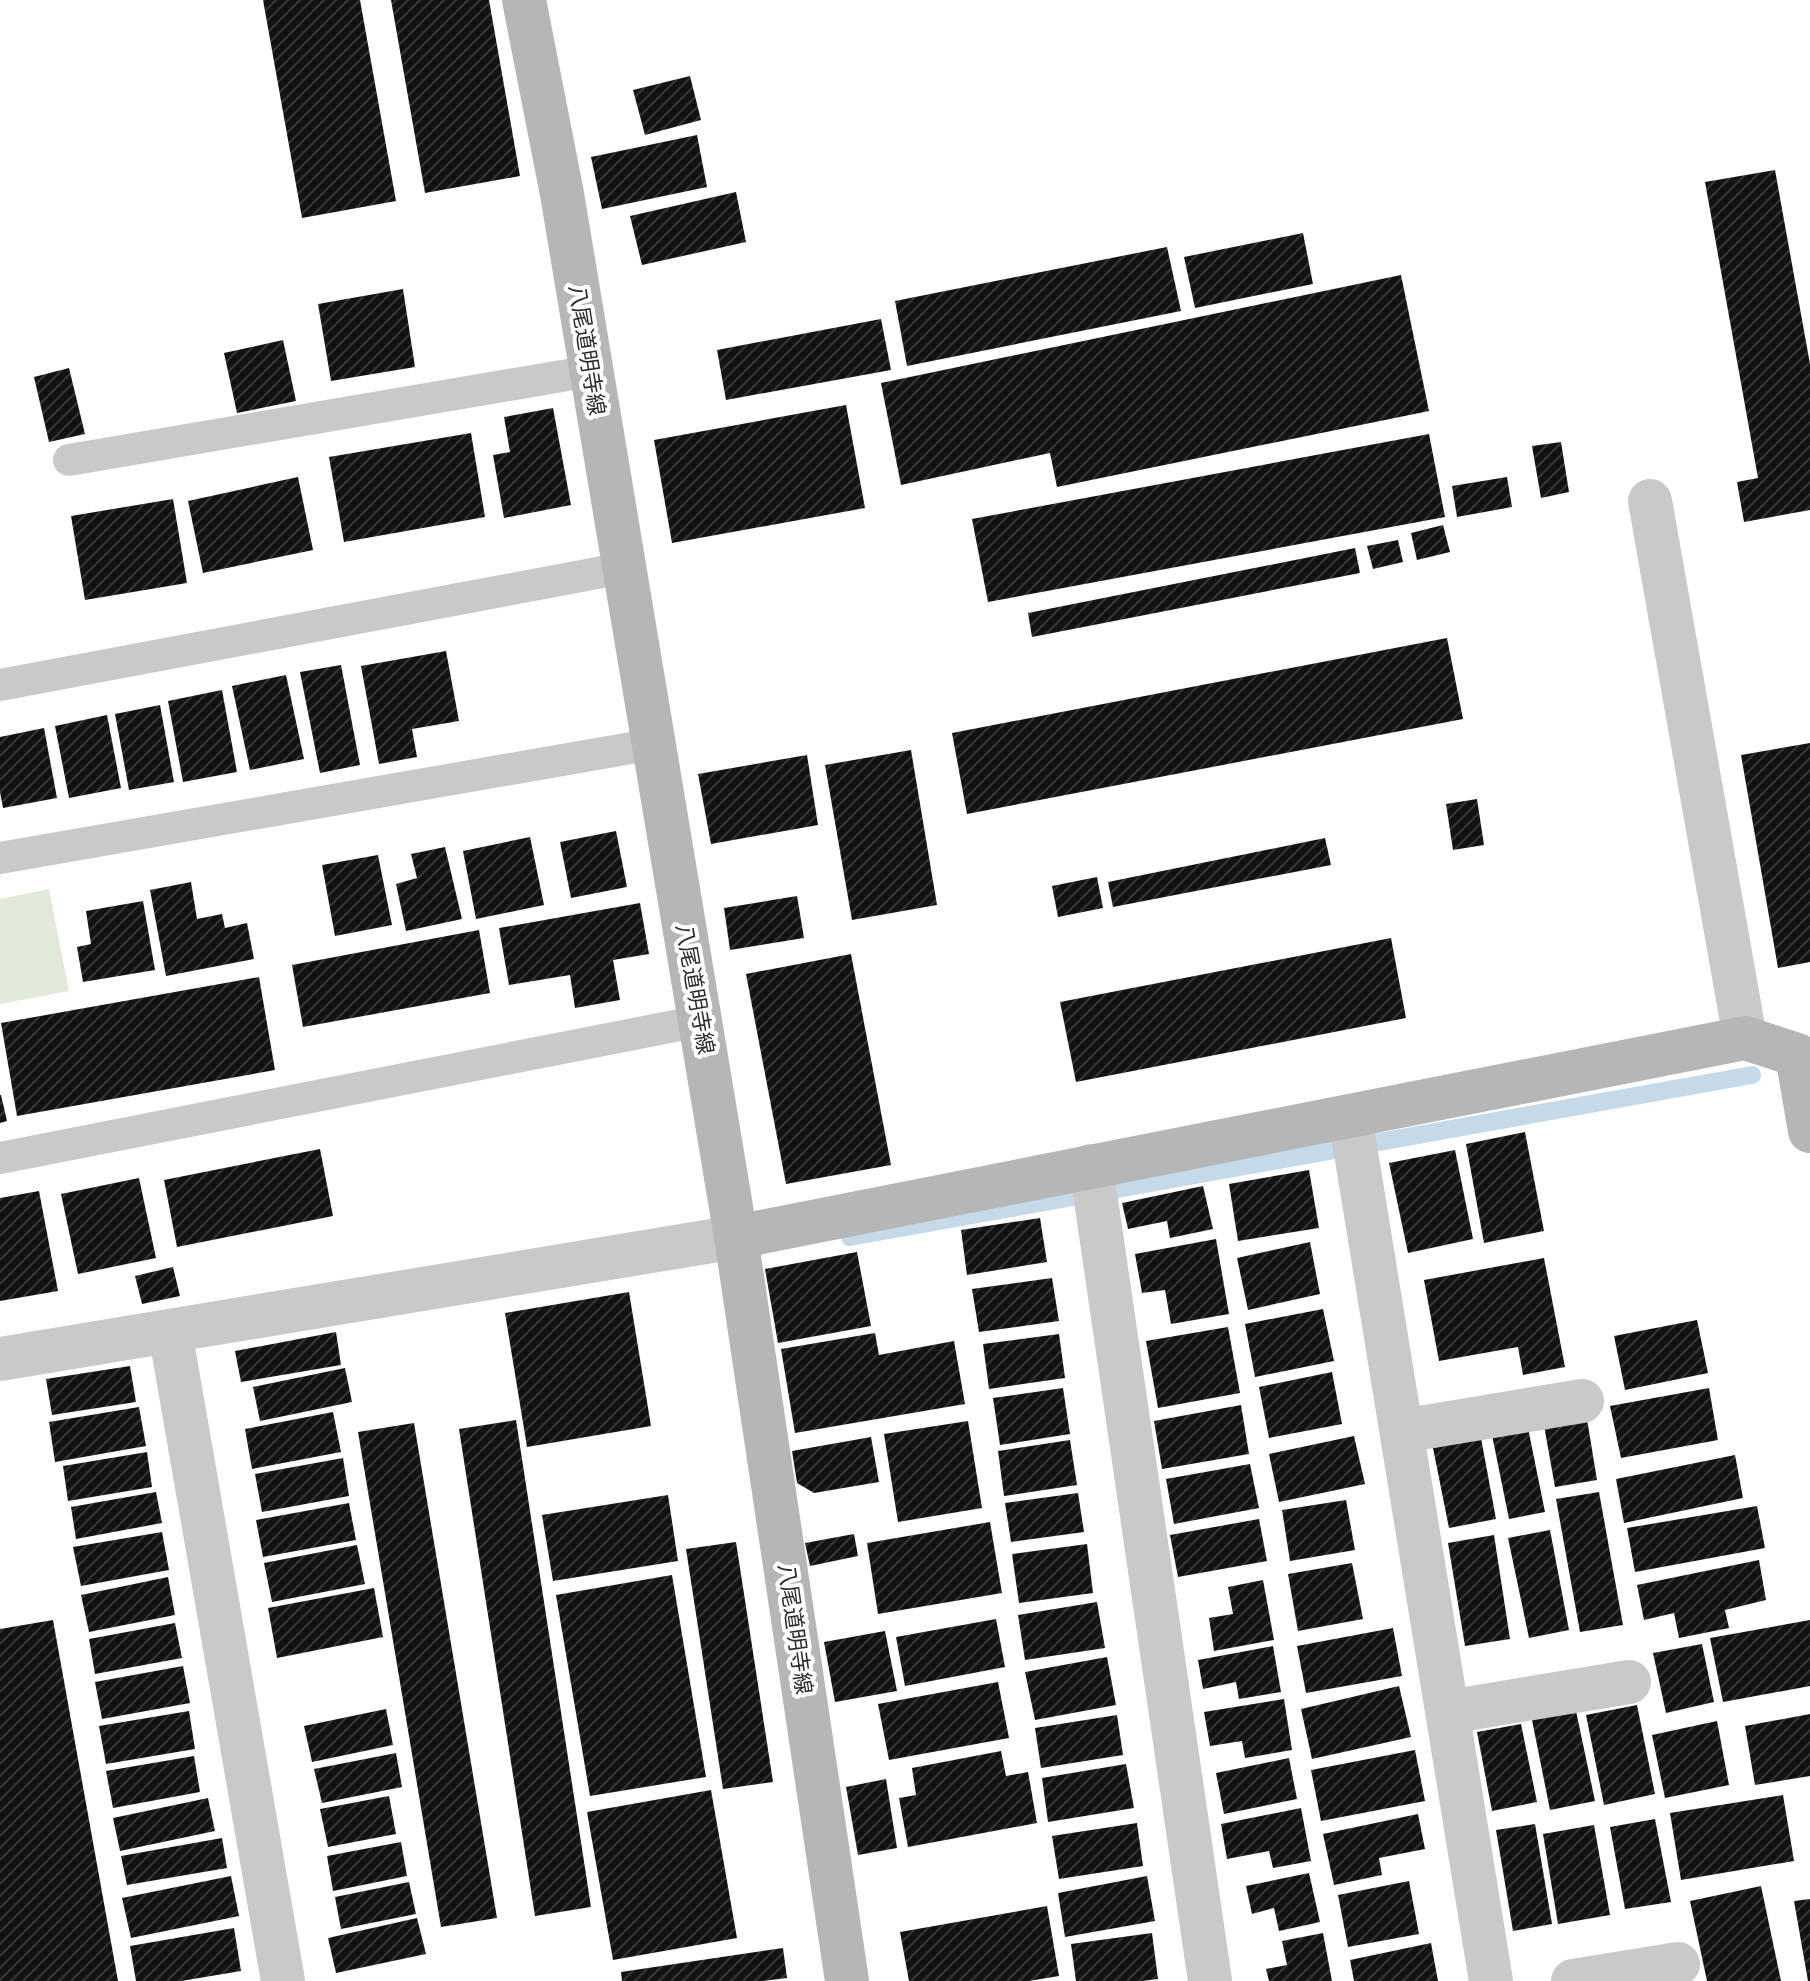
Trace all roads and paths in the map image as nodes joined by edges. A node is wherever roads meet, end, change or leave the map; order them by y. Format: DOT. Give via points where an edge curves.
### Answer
graph roads {
  1 [pos="524,0"];
  2 [pos="591,371"];
  3 [pos="69,460"];
  4 [pos="1650,501"];
  5 [pos="624,568"];
  6 [pos="0,685"];
  7 [pos="654,744"];
  8 [pos="0,858"];
  9 [pos="700,1021"];
  10 [pos="1745,1038"];
  11 [pos="1804,1054"];
  12 [pos="1350,1116"];
  13 [pos="1810,1131"];
  14 [pos="0,1158"];
  15 [pos="1091,1166"];
  16 [pos="736,1237"];
  17 [pos="170,1331"];
  18 [pos="0,1359"];
  19 [pos="1582,1401"];
  20 [pos="1402,1431"];
  21 [pos="1629,1682"];
  22 [pos="1448,1712"];
  23 [pos="1678,1964"];
  24 [pos="283,1981"];
  25 [pos="847,1981"];
  26 [pos="1210,1981"];
  27 [pos="1491,1981"];
  28 [pos="1573,1981"];
  1 -- 2 [label="main road, 八尾道明寺線"];
  2 -- 3 [label="lane"];
  2 -- 5 [label="main road, 八尾道明寺線"];
  4 -- 10 [label="street"];
  5 -- 6 [label="lane"];
  5 -- 7 [label="main road, 八尾道明寺線"];
  7 -- 8 [label="lane"];
  7 -- 9 [label="main road, 八尾道明寺線"];
  9 -- 14 [label="lane"];
  9 -- 16 [label="main road, 八尾道明寺線"];
  10 -- 11 [label="main road"];
  10 -- 12 [label="main road"];
  11 -- 13 [label="main road"];
  12 -- 15 [label="main road"];
  12 -- 20 [label="street"];
  15 -- 16 [label="main road"];
  15 -- 26 [label="street"];
  16 -- 17 [label="street"];
  16 -- 25 [label="main road, 八尾道明寺線"];
  17 -- 18 [label="street"];
  17 -- 24 [label="street"];
  19 -- 20 [label="street"];
  20 -- 22 [label="street"];
  21 -- 22 [label="street"];
  22 -- 27 [label="street"];
  23 -- 28 [label="street"];
}
